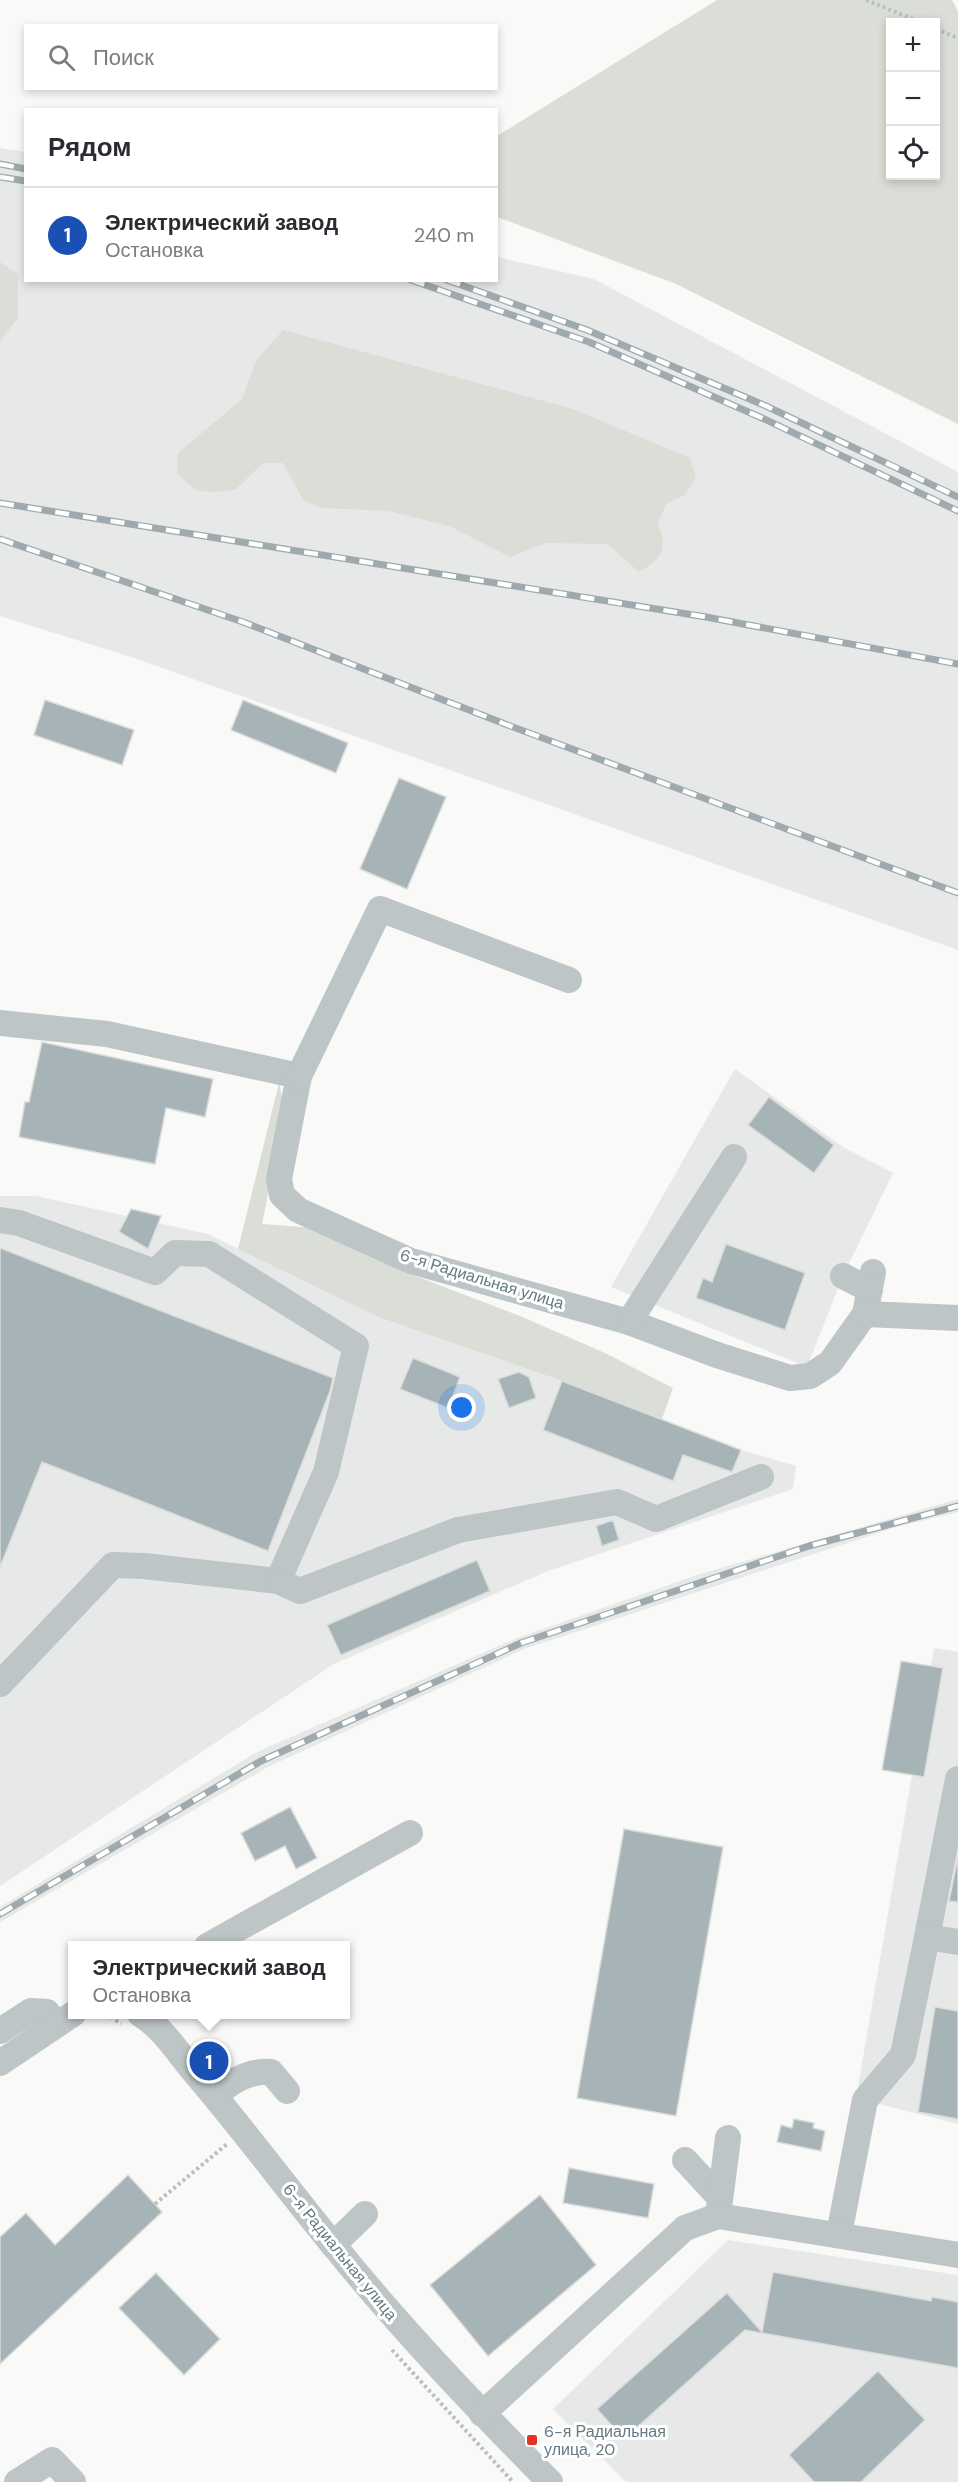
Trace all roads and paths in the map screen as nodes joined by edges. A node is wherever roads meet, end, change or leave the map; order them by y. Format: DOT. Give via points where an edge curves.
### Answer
graph roads {
  1 [pos="866,0"];
  2 [pos="910,18"];
  3 [pos="940,31"];
  4 [pos="958,38"];
  5 [pos="569,980"];
  6 [pos="0,1023"];
  7 [pos="299,1076"];
  8 [pos="734,1157"];
  9 [pos="0,1220"];
  10 [pos="843,1276"];
  11 [pos="869,1292"];
  12 [pos="958,1318"];
  13 [pos="629,1322"];
  14 [pos="761,1477"];
  15 [pos="278,1581"];
  16 [pos="0,1684"];
  17 [pos="958,1779"];
  18 [pos="956,1804"];
  19 [pos="410,1833"];
  20 [pos="927,1937"];
  21 [pos="216,1941"];
  22 [pos="958,1942"];
  23 [pos="71,2020"];
  24 [pos="134,2022"];
  25 [pos="0,2031"];
  26 [pos="0,2063"];
  27 [pos="287,2091"];
  28 [pos="215,2096"];
  29 [pos="220,2135"];
  30 [pos="728,2138"];
  31 [pos="227,2144"];
  32 [pos="234,2153"];
  33 [pos="685,2160"];
  34 [pos="154,2204"];
  35 [pos="719,2207"];
  36 [pos="365,2214"];
  37 [pos="839,2234"];
  38 [pos="333,2245"];
  39 [pos="958,2255"];
  40 [pos="388,2346"];
  41 [pos="482,2414"];
  42 [pos="17,2482"];
  43 [pos="73,2482"];
  44 [pos="513,2482"];
  45 [pos="550,2482"];
  1 -- 2 [label="path"];
  3 -- 4 [label="path"];
  5 -- 7 [label="street, 6-я Радиальная улица" via="380,909"];
  6 -- 7 [label="street" via="107,1034"];
  7 -- 13 [label="street, 6-я Радиальная улица" via="279,1179 282,1195 298,1210 411,1261"];
  8 -- 13 [label="street"];
  9 -- 15 [label="street" via="19,1223 155,1272 175,1253 209,1254 356,1346 326,1472"];
  10 -- 11 [label="street"];
  11 -- 12 [label="street"];
  11 -- 13 [label="street, 6-я Радиальная улица" via="830,1363 810,1376 790,1378"];
  14 -- 15 [label="street" via="656,1519 617,1502 458,1530 300,1591"];
  15 -- 16 [label="street" via="113,1565"];
  17 -- 18 [label="street"];
  18 -- 20 [label="street"];
  19 -- 21 [label="street"];
  20 -- 22 [label="street"];
  20 -- 37 [label="street" via="903,2055 865,2100"];
  23 -- 25 [label="street" via="31,2011"];
  23 -- 26 [label="street"];
  24 -- 28 [label="street, 6-я Радиальная улица" via="148,2020"];
  27 -- 28 [label="street" via="271,2072 260,2071 230,2083"];
  28 -- 38 [label="street, 6-я Радиальная улица"];
  29 -- 31 [label="path"];
  30 -- 35 [label="street"];
  31 -- 32 [label="path"];
  31 -- 34 [label="path"];
  33 -- 35 [label="street"];
  35 -- 37 [label="street"];
  35 -- 41 [label="street" via="686,2228"];
  36 -- 38 [label="street"];
  37 -- 39 [label="street"];
  38 -- 41 [label="street, 6-я Радиальная улица" via="410,2337"];
  40 -- 44 [label="path"];
  41 -- 45 [label="street, 6-я Радиальная улица"];
  42 -- 43 [label="street" via="51,2460"];
}
